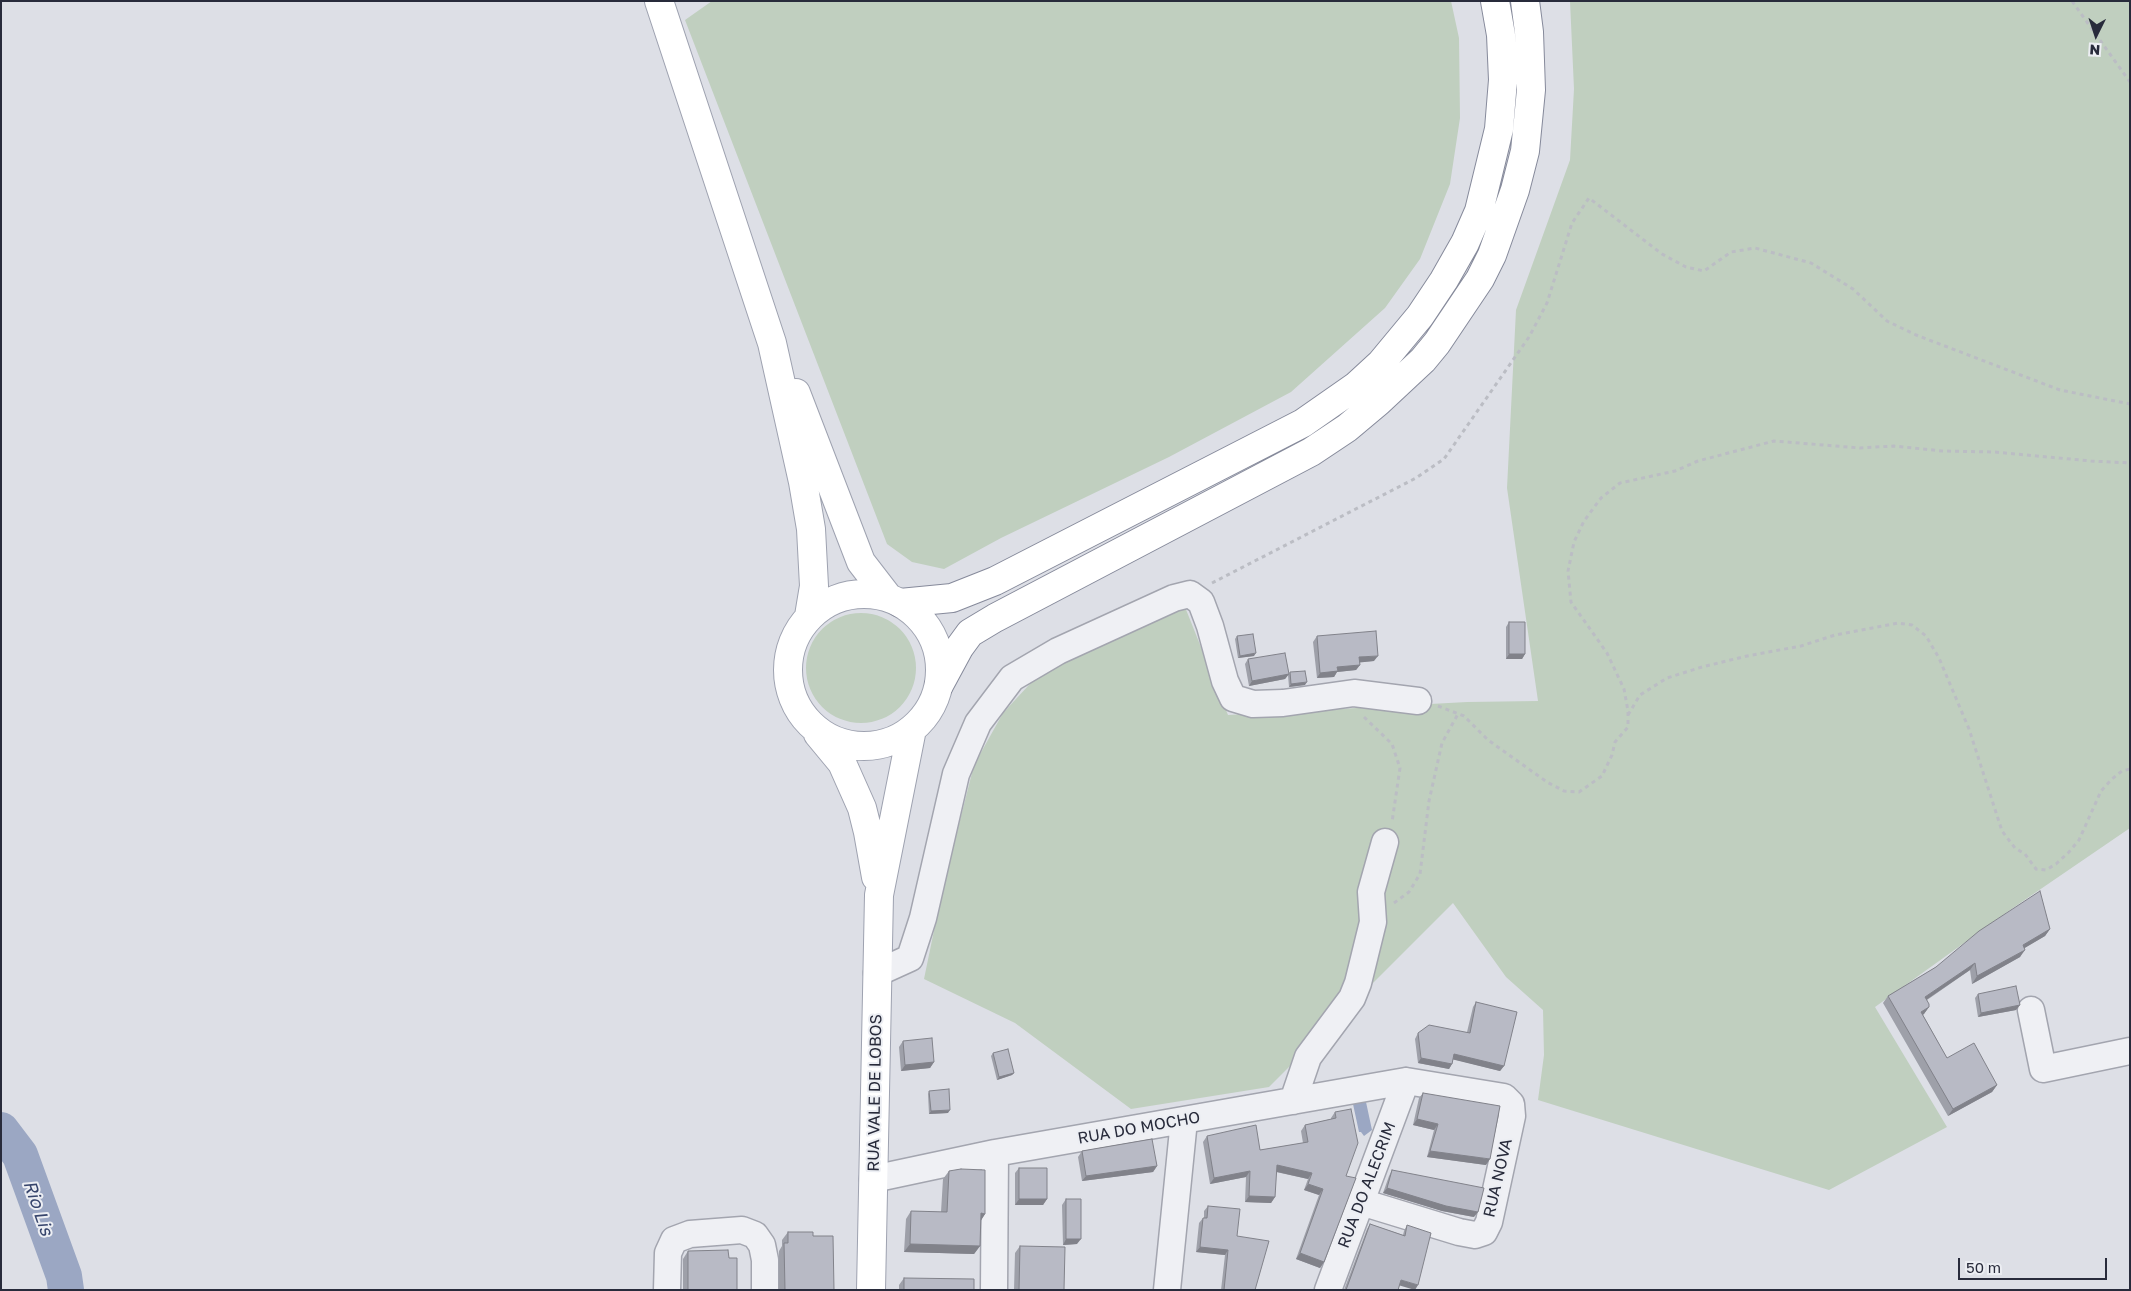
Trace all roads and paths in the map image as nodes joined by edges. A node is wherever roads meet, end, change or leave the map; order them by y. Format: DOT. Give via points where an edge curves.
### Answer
graph roads {
  1 [pos="659,1"];
  2 [pos="1495,1"];
  3 [pos="1525,1"];
  4 [pos="2072,1"];
  5 [pos="2130,82"];
  6 [pos="772,343"];
  7 [pos="2130,404"];
  8 [pos="2130,463"];
  9 [pos="1190,594"];
  10 [pos="894,600"];
  11 [pos="809,616"];
  12 [pos="939,685"];
  13 [pos="1354,693"];
  14 [pos="1418,701"];
  15 [pos="1458,714"];
  16 [pos="1628,716"];
  17 [pos="814,729"];
  18 [pos="912,729"];
  19 [pos="2130,769"];
  20 [pos="1386,842"];
  21 [pos="879,895"];
  22 [pos="1373,922"];
  23 [pos="877,973"];
  24 [pos="2031,1010"];
  25 [pos="2130,1051"];
  26 [pos="1406,1081"];
  27 [pos="1294,1101"];
  28 [pos="1184,1120"];
  29 [pos="995,1153"];
  30 [pos="873,1179"];
  31 [pos="1361,1202"];
  32 [pos="667,1290"];
  33 [pos="765,1290"];
  34 [pos="871,1290"];
  35 [pos="994,1290"];
  36 [pos="1167,1290"];
  37 [pos="1328,1290"];
  1 -- 6 [label="main road"];
  2 -- 10 [label="main road" via="1503,80 1499,129 1479,211 1465,243 1425,309 1381,363 1356,386 1277,438 995,582 952,598"];
  3 -- 12 [label="main road" via="1531,90 1525,151 1515,190 1480,279 1423,360 1347,428 1311,452 970,633"];
  4 -- 5 [label="path"];
  6 -- 10 [label="main road" via="797,394 861,562"];
  6 -- 11 [label="main road" via="811,529 814,586"];
  7 -- 9 [label="path" via="2060,390 1916,335 1886,321 1853,289 1811,263 1756,248 1731,252 1704,271 1686,267 1662,254 1589,198 1572,222 1547,303 1529,337 1444,459 1416,478"];
  8 -- 16 [label="path" via="1994,452 1894,446 1860,448 1774,441 1698,461 1675,471 1620,483 1601,498 1584,521 1574,542 1568,571 1571,602 1607,653 1624,689"];
  9 -- 13 [label="street" via="1201,602 1233,698 1253,704 1283,703"];
  9 -- 23 [label="street" via="1130,617 1058,651 1012,678 978,723 956,774 923,918 910,958"];
  10 -- 11 [label="main road" via="867,594 846,596 826,603"];
  10 -- 12 [label="main road" via="916,614 937,646"];
  11 -- 17 [label="main road" via="796,633 788,658 788,684 797,709"];
  12 -- 18 [label="main road" via="930,710"];
  13 -- 14 [label="street"];
  13 -- 20 [label="path" via="1364,718 1392,744 1400,768 1394,815"];
  14 -- 15 [label="path"];
  15 -- 16 [label="path" via="1547,782 1564,791 1579,792 1602,776 1615,742 1628,728"];
  15 -- 22 [label="path" via="1442,742 1420,874 1409,892"];
  16 -- 19 [label="path" via="1640,695 1667,678 1835,635 1898,623 1912,625 1926,636 1939,658 1975,746 2002,831 2036,869 2046,870 2063,858 2079,840 2101,791 2122,771"];
  17 -- 18 [label="main road" via="832,740 853,746 894,740"];
  17 -- 21 [label="main road" via="842,763 862,808"];
  18 -- 21 [label="main road"];
  20 -- 22 [label="street" via="1371,892"];
  21 -- 23 [label="main road, RUA VALE DE LOBOS"];
  22 -- 27 [label="street" via="1352,998 1308,1057"];
  23 -- 30 [label="main road, RUA VALE DE LOBOS"];
  24 -- 25 [label="street" via="2044,1069"];
  26 -- 27 [label="street, RUA DO MOCHO"];
  26 -- 31 [label="street, RUA DO ALECRIM"];
  26 -- 31 [label="street, RUA NOVA" via="1504,1097 1511,1104 1512,1116 1489,1222 1484,1232 1475,1235"];
  27 -- 28 [label="street, RUA DO MOCHO"];
  28 -- 29 [label="street, RUA DO MOCHO"];
  28 -- 36 [label="street"];
  29 -- 30 [label="street, RUA DO MOCHO"];
  29 -- 35 [label="street"];
  30 -- 34 [label="main road, RUA VALE DE LOBOS"];
  31 -- 37 [label="street, RUA DO ALECRIM"];
  32 -- 33 [label="street" via="668,1253 674,1240 690,1234 742,1230 755,1235 762,1245"];
}
